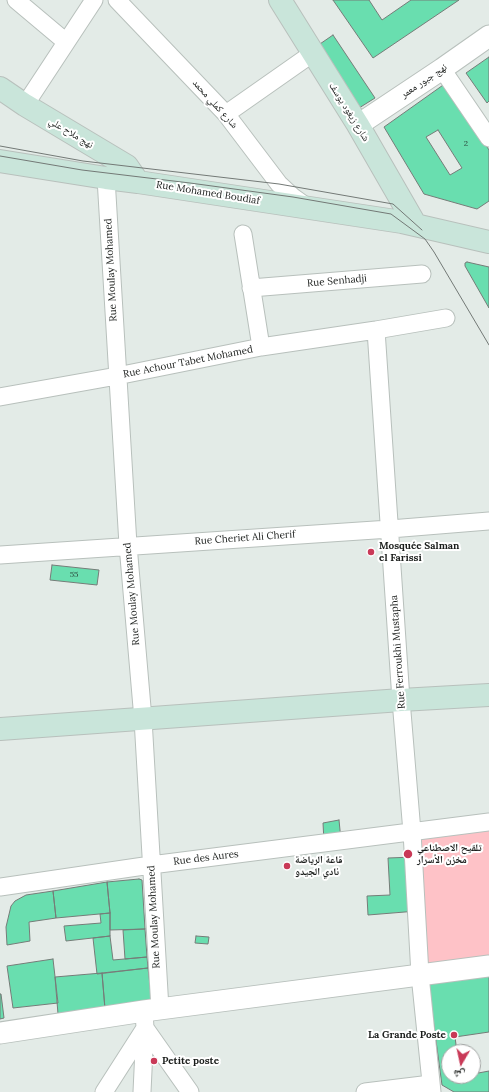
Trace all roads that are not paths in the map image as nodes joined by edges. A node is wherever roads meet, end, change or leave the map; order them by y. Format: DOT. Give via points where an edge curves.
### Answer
graph roads {
  1 [pos="16,0"];
  2 [pos="94,0"];
  3 [pos="117,0"];
  4 [pos="280,0"];
  5 [pos="489,36"];
  6 [pos="66,42"];
  7 [pos="313,54"];
  8 [pos="442,69"];
  9 [pos="0,88"];
  10 [pos="25,105"];
  11 [pos="226,114"];
  12 [pos="358,124"];
  13 [pos="489,138"];
  14 [pos="0,161"];
  15 [pos="106,178"];
  16 [pos="138,182"];
  17 [pos="309,209"];
  18 [pos="415,224"];
  19 [pos="243,234"];
  20 [pos="489,242"];
  21 [pos="422,274"];
  22 [pos="252,288"];
  23 [pos="446,318"];
  24 [pos="376,330"];
  25 [pos="261,347"];
  26 [pos="117,376"];
  27 [pos="0,397"];
  28 [pos="489,521"];
  29 [pos="390,529"];
  30 [pos="128,545"];
  31 [pos="0,554"];
  32 [pos="489,695"];
  33 [pos="401,700"];
  34 [pos="143,719"];
  35 [pos="0,729"];
  36 [pos="489,822"];
  37 [pos="412,832"];
  38 [pos="152,865"];
  39 [pos="0,886"];
  40 [pos="489,966"];
  41 [pos="420,975"];
  42 [pos="150,1016"];
  43 [pos="0,1033"];
  44 [pos="432,1088"];
  45 [pos="104,1092"];
  46 [pos="142,1092"];
  47 [pos="190,1092"];
  48 [pos="365,1092"];
  1 -- 6 [label="street"];
  2 -- 6 [label="street"];
  3 -- 11 [label="street, شارع كملي محمد"];
  4 -- 7 [label="main road, شارع زيغود يوسف"];
  5 -- 8 [label="street, نهج جبور معمر"];
  6 -- 10 [label="street"];
  7 -- 11 [label="street"];
  7 -- 12 [label="main road, شارع زيغود يوسف"];
  8 -- 12 [label="street, نهج جبور معمر"];
  8 -- 13 [label="street"];
  9 -- 10 [label="main road, نهج ملاح علي"];
  10 -- 16 [label="main road, نهج ملاح علي" via="126,166"];
  11 -- 17 [label="street, شارع كملي محمد" via="279,184"];
  12 -- 18 [label="main road, شارع زيغود يوسف"];
  14 -- 15 [label="main road, Rue Mohamed Boudiaf"];
  15 -- 16 [label="main road, Rue Mohamed Boudiaf"];
  15 -- 26 [label="street, Rue Moulay Mohamed"];
  16 -- 17 [label="main road, Rue Mohamed Boudiaf"];
  17 -- 18 [label="main road, Rue Mohamed Boudiaf"];
  18 -- 20 [label="main road, Rue Mohamed Boudiaf"];
  19 -- 22 [label="street"];
  21 -- 22 [label="street, Rue Senhadji"];
  22 -- 25 [label="street"];
  23 -- 24 [label="street, Rue Achour Tabet Mohamed"];
  24 -- 25 [label="street, Rue Achour Tabet Mohamed"];
  24 -- 29 [label="street, Rue Ferroukhi Mustapha"];
  25 -- 26 [label="street, Rue Achour Tabet Mohamed"];
  26 -- 27 [label="street, Rue Achour Tabet Mohamed"];
  26 -- 30 [label="street, Rue Moulay Mohamed"];
  28 -- 29 [label="street, Rue Cheriet Ali Cherif"];
  29 -- 30 [label="street, Rue Cheriet Ali Cherif"];
  29 -- 33 [label="street, Rue Ferroukhi Mustapha"];
  30 -- 31 [label="street, Rue Cheriet Ali Cherif"];
  30 -- 34 [label="street, Rue Moulay Mohamed"];
  32 -- 33 [label="main road"];
  33 -- 34 [label="main road"];
  33 -- 37 [label="street, Rue Ferroukhi Mustapha"];
  34 -- 35 [label="main road"];
  34 -- 38 [label="street, Rue Moulay Mohamed"];
  36 -- 37 [label="street, Rue des Aures"];
  37 -- 38 [label="street, Rue des Aures"];
  37 -- 41 [label="street, Rue Ferroukhi Mustapha"];
  38 -- 39 [label="street, Rue des Aures"];
  38 -- 42 [label="street, Rue Moulay Mohamed"];
  40 -- 41 [label="street"];
  41 -- 42 [label="street"];
  41 -- 44 [label="street, Rue Ferroukhi Mustapha"];
  42 -- 43 [label="street"];
  42 -- 45 [label="street"];
  42 -- 46 [label="street, Rue Moulay Mohamed"];
  42 -- 47 [label="street"];
  44 -- 48 [label="street"];
}
